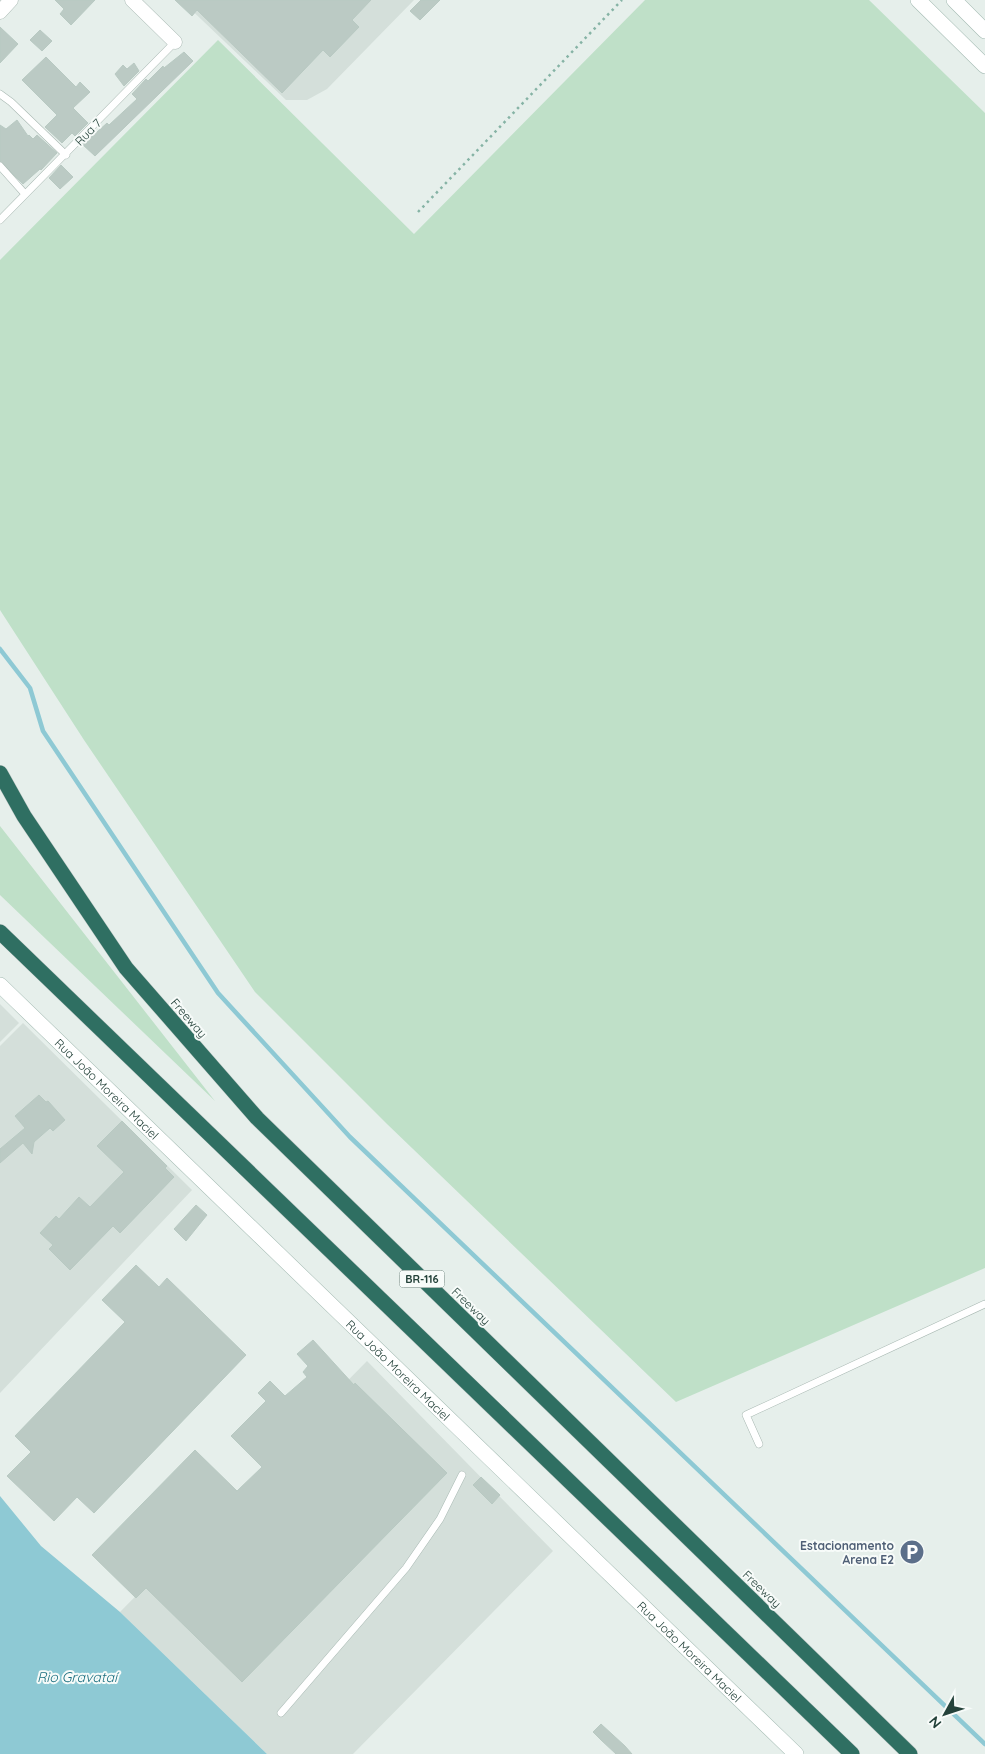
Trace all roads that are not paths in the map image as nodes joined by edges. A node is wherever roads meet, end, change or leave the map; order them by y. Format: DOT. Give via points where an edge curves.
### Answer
graph roads {
  1 [pos="11,0"];
  2 [pos="132,0"];
  3 [pos="918,0"];
  4 [pos="954,0"];
  5 [pos="0,12"];
  6 [pos="985,31"];
  7 [pos="175,42"];
  8 [pos="985,66"];
  9 [pos="0,94"];
  10 [pos="66,154"];
  11 [pos="0,166"];
  12 [pos="25,194"];
  13 [pos="0,220"];
  14 [pos="0,773"];
  15 [pos="0,932"];
  16 [pos="0,985"];
  17 [pos="985,1304"];
  18 [pos="759,1444"];
  19 [pos="462,1475"];
  20 [pos="281,1713"];
  21 [pos="796,1754"];
  22 [pos="852,1754"];
  23 [pos="910,1754"];
  1 -- 5 [label="street"];
  2 -- 7 [label="street"];
  3 -- 8 [label="street"];
  4 -- 6 [label="street"];
  7 -- 10 [label="lane, Rua 7"];
  9 -- 10 [label="lane"];
  10 -- 12 [label="lane, Rua 7"];
  11 -- 12 [label="lane"];
  12 -- 13 [label="lane, Rua 7"];
  14 -- 23 [label="highway, Freeway / BR-116" via="24,816 126,968 257,1118"];
  15 -- 22 [label="highway"];
  16 -- 21 [label="street, Rua João Moreira Maciel"];
  17 -- 18 [label="lane" via="746,1415"];
  19 -- 20 [label="lane" via="440,1519 406,1568"];
}
